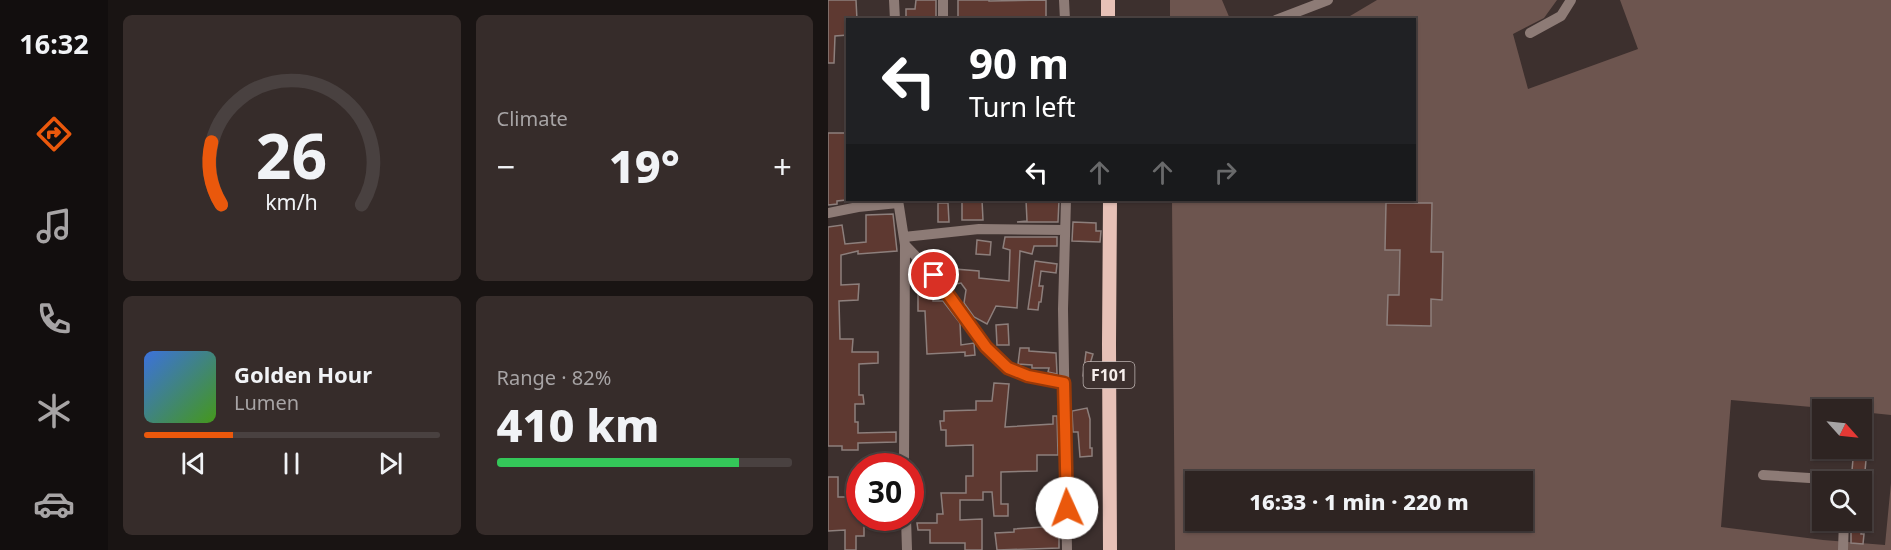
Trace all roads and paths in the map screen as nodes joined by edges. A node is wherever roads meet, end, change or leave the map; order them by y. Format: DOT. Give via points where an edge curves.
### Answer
graph roads {
  1 [pos="894,0"];
  2 [pos="943,0"];
  3 [pos="1064,0"];
  4 [pos="1108,0"];
  5 [pos="1328,0"];
  6 [pos="1571,0"];
  7 [pos="895,18"];
  8 [pos="943,18"];
  9 [pos="1065,18"];
  10 [pos="1108,18"];
  11 [pos="1281,18"];
  12 [pos="1530,33"];
  13 [pos="898,201"];
  14 [pos="1066,201"];
  15 [pos="1110,201"];
  16 [pos="828,213"];
  17 [pos="1065,230"];
  18 [pos="904,241"];
  19 [pos="1064,383"];
  20 [pos="904,453"];
  21 [pos="1763,475"];
  22 [pos="1812,478"];
  23 [pos="906,531"];
  24 [pos="1844,531"];
  25 [pos="907,550"];
  26 [pos="1067,550"];
  27 [pos="1110,550"];
  28 [pos="1843,550"];
  1 -- 7 [label="street"];
  2 -- 8 [label="street"];
  3 -- 9 [label="street"];
  4 -- 10 [label="main road"];
  5 -- 11 [label="street"];
  6 -- 12 [label="street" via="1561,16"];
  13 -- 16 [label="street"];
  13 -- 18 [label="street"];
  14 -- 17 [label="street"];
  15 -- 27 [label="main road, F101"];
  17 -- 18 [label="street" via="979,229"];
  17 -- 19 [label="street"];
  18 -- 19 [label="street" via="986,347 1008,368"];
  18 -- 20 [label="street"];
  19 -- 26 [label="street"];
  21 -- 22 [label="street"];
  23 -- 25 [label="street"];
  24 -- 28 [label="street"];
}
